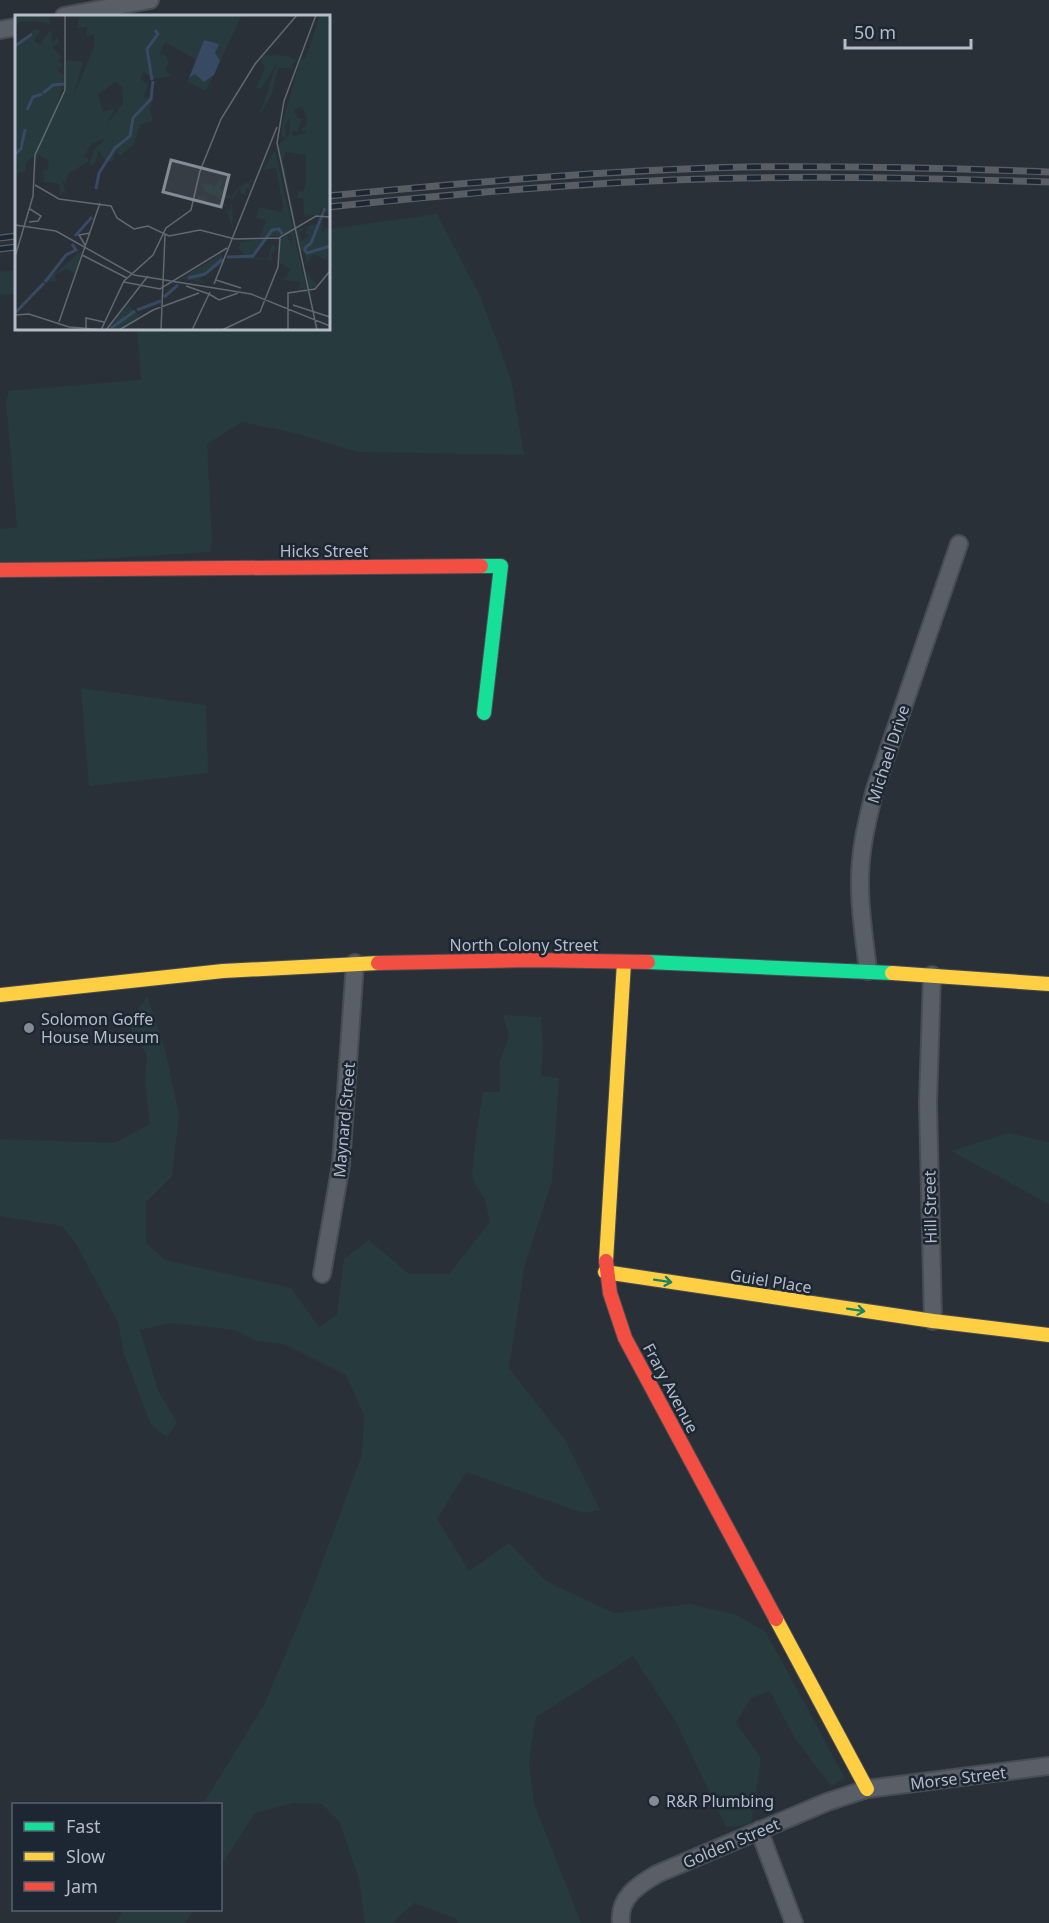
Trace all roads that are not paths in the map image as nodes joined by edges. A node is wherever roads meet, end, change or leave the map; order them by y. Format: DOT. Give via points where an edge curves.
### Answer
graph roads {
  1 [pos="150,0"];
  2 [pos="69,15"];
  3 [pos="15,27"];
  4 [pos="0,30"];
  5 [pos="959,544"];
  6 [pos="0,570"];
  7 [pos="484,713"];
  8 [pos="624,962"];
  9 [pos="355,963"];
  10 [pos="868,971"];
  11 [pos="932,975"];
  12 [pos="1049,984"];
  13 [pos="0,995"];
  14 [pos="605,1272"];
  15 [pos="322,1274"];
  16 [pos="933,1322"];
  17 [pos="1049,1335"];
  18 [pos="1049,1766"];
  19 [pos="867,1789"];
  20 [pos="759,1830"];
  21 [pos="621,1923"];
  22 [pos="794,1923"];
  1 -- 2 [label="street"];
  3 -- 4 [label="street"];
  5 -- 10 [label="street, Michael Drive" via="867,821 860,887"];
  6 -- 7 [label="street, Hicks Street" via="501,566"];
  8 -- 9 [label="street, North Colony Street"];
  8 -- 10 [label="street, North Colony Street"];
  8 -- 14 [label="street, Frary Avenue"];
  9 -- 13 [label="street, North Colony Street" via="176,976"];
  9 -- 15 [label="street, Maynard Street" via="341,1164"];
  10 -- 11 [label="street, North Colony Street"];
  11 -- 12 [label="street, North Colony Street"];
  11 -- 16 [label="street, Hill Street" via="928,1103"];
  14 -- 16 [label="street, Guiel Place, one-way"];
  14 -- 19 [label="street, Frary Avenue" via="625,1338"];
  16 -- 17 [label="street"];
  18 -- 19 [label="street, Morse Street"];
  19 -- 20 [label="street, Golden Street"];
  20 -- 21 [label="street, Golden Street" via="639,1884 627,1897"];
  20 -- 22 [label="street"];
}
